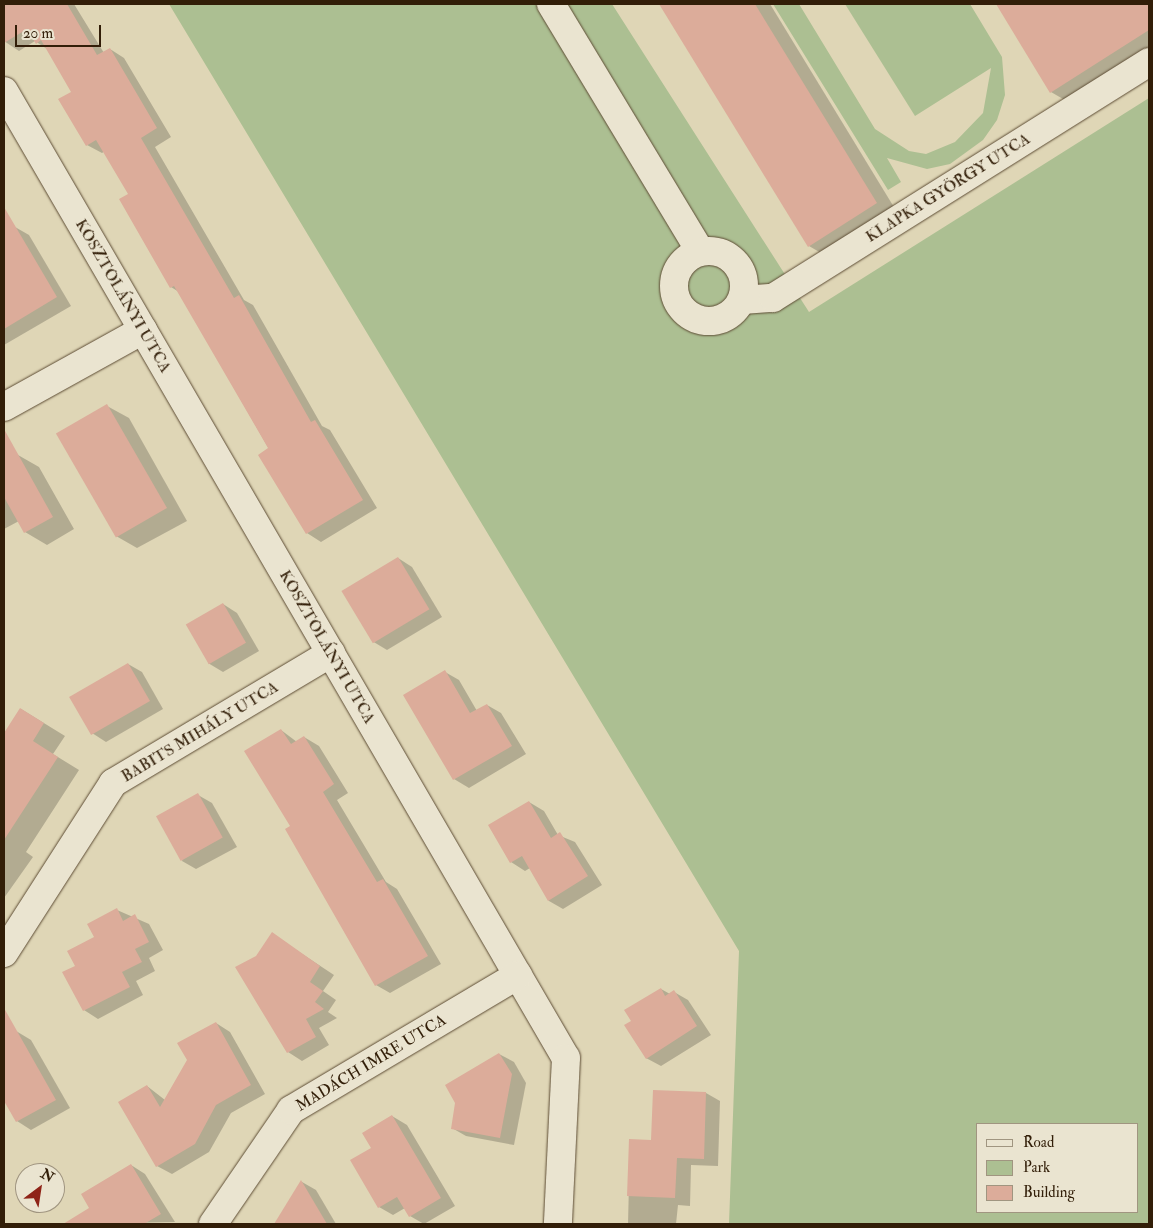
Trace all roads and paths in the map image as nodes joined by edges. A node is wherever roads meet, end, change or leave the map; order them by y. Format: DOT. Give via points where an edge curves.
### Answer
graph roads {
  1 [pos="551,4"];
  2 [pos="1149,62"];
  3 [pos="4,91"];
  4 [pos="700,251"];
  5 [pos="742,300"];
  6 [pos="143,330"];
  7 [pos="4,407"];
  8 [pos="331,653"];
  9 [pos="4,954"];
  10 [pos="518,975"];
  11 [pos="213,1224"];
  12 [pos="558,1224"];
  1 -- 4 [label="street"];
  2 -- 5 [label="street, KLAPKA GYÖRGY UTCA" via="773,298"];
  3 -- 6 [label="street, KOSZTOLÁNYI UTCA"];
  4 -- 5 [label="street" via="722,253 740,267 745,289"];
  4 -- 5 [label="street" via="680,264 675,275 674,287 682,308 702,321 714,321 730,314"];
  6 -- 7 [label="street"];
  6 -- 8 [label="street, KOSZTOLÁNYI UTCA"];
  8 -- 9 [label="street, BABITS MIHÁLY UTCA" via="113,783"];
  8 -- 10 [label="street, KOSZTOLÁNYI UTCA"];
  10 -- 11 [label="street, MADÁCH IMRE UTCA" via="291,1110"];
  10 -- 12 [label="street, KOSZTOLÁNYI UTCA" via="566,1058"];
}
